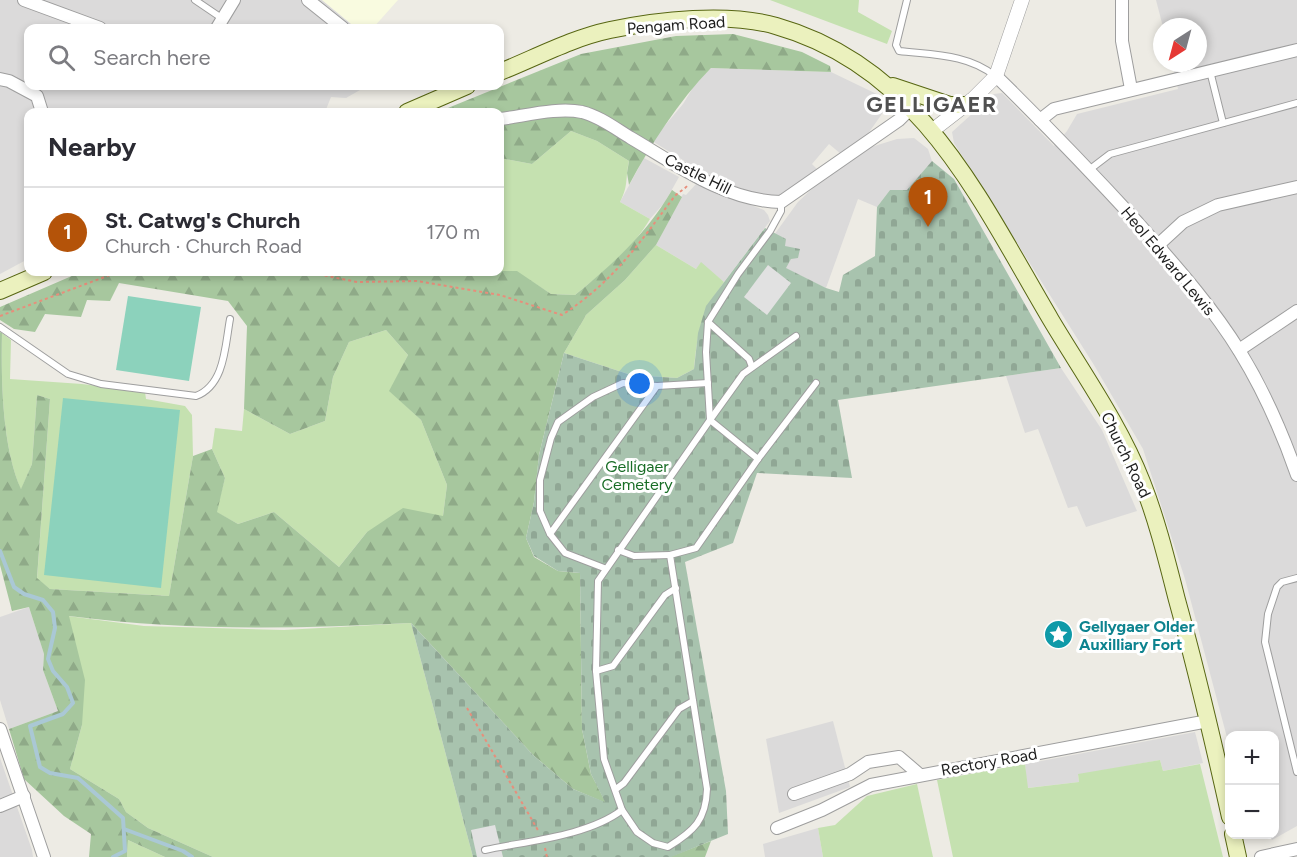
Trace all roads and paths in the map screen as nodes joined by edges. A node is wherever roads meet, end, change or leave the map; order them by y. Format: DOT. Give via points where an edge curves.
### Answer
graph roads {
  1 [pos="25,0"];
  2 [pos="195,0"];
  3 [pos="234,0"];
  4 [pos="308,0"];
  5 [pos="907,0"];
  6 [pos="1022,0"];
  7 [pos="1122,0"];
  8 [pos="89,24"];
  9 [pos="220,24"];
  10 [pos="338,24"];
  11 [pos="1297,50"];
  12 [pos="504,70"];
  13 [pos="1210,70"];
  14 [pos="996,76"];
  15 [pos="0,79"];
  16 [pos="887,84"];
  17 [pos="1131,88"];
  18 [pos="24,89"];
  19 [pos="26,90"];
  20 [pos="457,90"];
  21 [pos="1297,104"];
  22 [pos="965,105"];
  23 [pos="912,107"];
  24 [pos="41,108"];
  25 [pos="416,108"];
  26 [pos="504,118"];
  27 [pos="1040,120"];
  28 [pos="1223,123"];
  29 [pos="933,130"];
  30 [pos="1089,170"];
  31 [pos="693,175"];
  32 [pos="1297,187"];
  33 [pos="781,202"];
  34 [pos="1158,245"];
  35 [pos="35,276"];
  36 [pos="107,276"];
  37 [pos="327,276"];
  38 [pos="0,291"];
  39 [pos="1297,310"];
  40 [pos="0,316"];
  41 [pos="230,319"];
  42 [pos="708,322"];
  43 [pos="0,327"];
  44 [pos="796,336"];
  45 [pos="1239,350"];
  46 [pos="752,367"];
  47 [pos="708,383"];
  48 [pos="816,383"];
  49 [pos="657,386"];
  50 [pos="710,420"];
  51 [pos="758,459"];
  52 [pos="1297,475"];
  53 [pos="550,534"];
  54 [pos="618,550"];
  55 [pos="670,555"];
  56 [pos="604,568"];
  57 [pos="1297,578"];
  58 [pos="676,588"];
  59 [pos="596,671"];
  60 [pos="693,701"];
  61 [pos="467,708"];
  62 [pos="1208,721"];
  63 [pos="0,729"];
  64 [pos="1297,772"];
  65 [pos="920,775"];
  66 [pos="616,789"];
  67 [pos="794,794"];
  68 [pos="1225,795"];
  69 [pos="24,796"];
  70 [pos="0,806"];
  71 [pos="622,810"];
  72 [pos="777,828"];
  73 [pos="543,837"];
  74 [pos="1234,839"];
  75 [pos="1297,849"];
  76 [pos="485,850"];
  77 [pos="44,857"];
  78 [pos="547,857"];
  79 [pos="1238,857"];
  80 [pos="1261,857"];
  1 -- 8 [label="street"];
  2 -- 9 [label="lane"];
  3 -- 9 [label="street"];
  4 -- 10 [label="street"];
  5 -- 14 [label="lane" via="896,45 899,51 959,58 980,64"];
  6 -- 14 [label="street"];
  7 -- 17 [label="street" via="1122,41"];
  11 -- 13 [label="street"];
  12 -- 16 [label="main road, Pengam Road" via="607,31 719,19 774,25 860,64"];
  13 -- 17 [label="street"];
  13 -- 28 [label="lane"];
  14 -- 22 [label="street"];
  14 -- 27 [label="street, Heol Edward Lewis"];
  15 -- 18 [label="street"];
  16 -- 22 [label="main road" via="950,105"];
  16 -- 23 [label="main road, Pengam Road"];
  17 -- 27 [label="street" via="1054,109"];
  19 -- 24 [label="street" via="37,96"];
  20 -- 25 [label="main road"];
  21 -- 28 [label="lane"];
  22 -- 29 [label="street"];
  23 -- 29 [label="main road, Pengam Road"];
  23 -- 33 [label="street"];
  26 -- 31 [label="street, Castle Hill" via="582,112"];
  27 -- 30 [label="street, Heol Edward Lewis"];
  28 -- 30 [label="lane" via="1110,154"];
  29 -- 62 [label="main road, Church Road" via="1046,310 1141,479"];
  30 -- 34 [label="street, Heol Edward Lewis"];
  31 -- 33 [label="street, Castle Hill" via="725,190"];
  31 -- 37 [label="path" via="687,188 677,194 630,258 589,298 562,315 500,295 417,281 357,282"];
  32 -- 34 [label="street" via="1218,205 1183,222"];
  33 -- 42 [label="lane" via="781,211 770,231"];
  34 -- 45 [label="street, Heol Edward Lewis"];
  35 -- 38 [label="main road"];
  36 -- 40 [label="path"];
  39 -- 45 [label="street"];
  41 -- 43 [label="lane" via="219,374 208,392 196,396 101,384 68,374"];
  42 -- 46 [label="lane" via="749,359"];
  42 -- 47 [label="lane"];
  44 -- 46 [label="lane"];
  45 -- 52 [label="street, Heol Edward Lewis" via="1266,399"];
  46 -- 50 [label="lane"];
  47 -- 49 [label="lane"];
  47 -- 50 [label="lane"];
  48 -- 51 [label="lane"];
  49 -- 53 [label="lane"];
  49 -- 53 [label="lane" via="623,383 593,397 558,422 540,480 540,511"];
  50 -- 51 [label="lane"];
  50 -- 54 [label="lane"];
  51 -- 55 [label="lane" via="696,548"];
  53 -- 56 [label="lane" via="565,553"];
  54 -- 55 [label="lane" via="634,556"];
  54 -- 56 [label="lane"];
  55 -- 58 [label="lane"];
  56 -- 59 [label="lane" via="598,581"];
  57 -- 64 [label="lane" via="1277,587 1265,630"];
  58 -- 59 [label="lane" via="665,594 613,666"];
  58 -- 60 [label="lane"];
  59 -- 66 [label="lane" via="604,759"];
  60 -- 66 [label="lane" via="679,708"];
  60 -- 71 [label="lane" via="706,789 704,814 693,829 668,847 637,832"];
  61 -- 73 [label="path"];
  62 -- 65 [label="street, Rectory Road"];
  62 -- 68 [label="main road, Church Road"];
  63 -- 69 [label="street"];
  65 -- 67 [label="street" via="898,757 868,762 850,774"];
  65 -- 72 [label="street, Rectory Road" via="872,785"];
  66 -- 71 [label="lane"];
  69 -- 70 [label="street"];
  69 -- 77 [label="street"];
  71 -- 73 [label="lane" via="587,828"];
  73 -- 76 [label="lane"];
  73 -- 78 [label="path"];
  74 -- 79 [label="main road"];
  75 -- 80 [label="street"];
}
